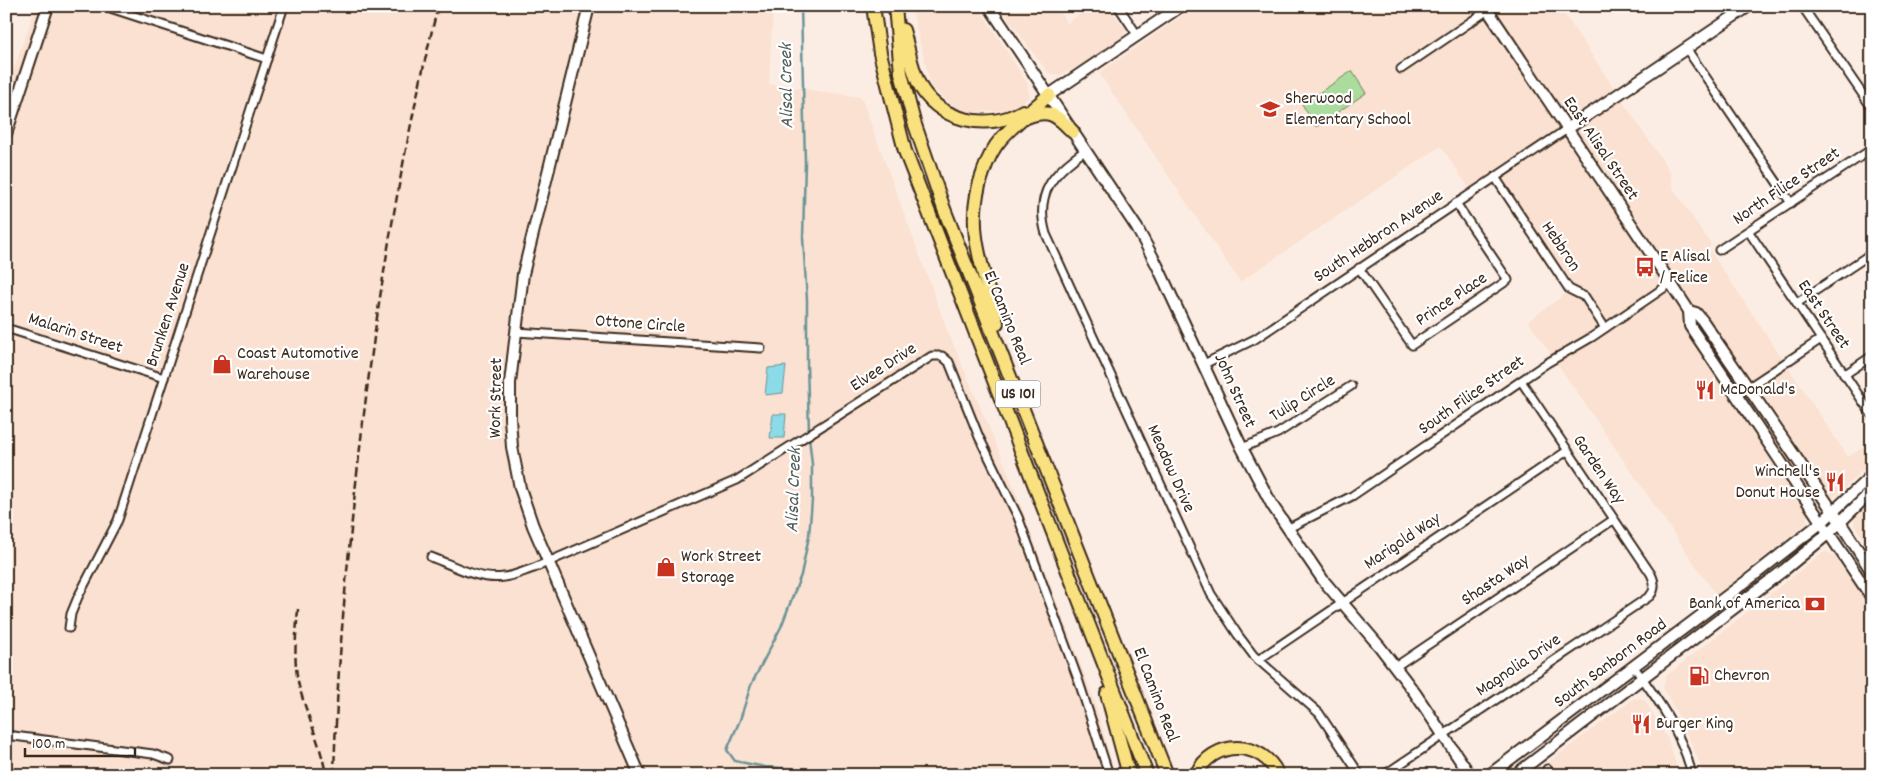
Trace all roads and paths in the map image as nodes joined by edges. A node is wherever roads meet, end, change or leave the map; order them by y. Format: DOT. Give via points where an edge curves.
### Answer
graph roads {
  1 [pos="48,6"];
  2 [pos="104,6"];
  3 [pos="284,6"];
  4 [pos="589,6"];
  5 [pos="873,6"];
  6 [pos="896,6"];
  7 [pos="989,6"];
  8 [pos="1118,6"];
  9 [pos="1182,6"];
  10 [pos="1748,6"];
  11 [pos="1802,6"];
  12 [pos="1489,8"];
  13 [pos="1138,36"];
  14 [pos="1686,48"];
  15 [pos="267,59"];
  16 [pos="1401,69"];
  17 [pos="1049,95"];
  18 [pos="1872,108"];
  19 [pos="1016,123"];
  20 [pos="1566,129"];
  21 [pos="1074,132"];
  22 [pos="6,134"];
  23 [pos="1872,148"];
  24 [pos="1086,150"];
  25 [pos="1495,177"];
  26 [pos="1456,203"];
  27 [pos="1791,203"];
  28 [pos="1749,232"];
  29 [pos="1720,250"];
  30 [pos="1872,253"];
  31 [pos="1359,268"];
  32 [pos="1671,283"];
  33 [pos="1797,303"];
  34 [pos="1689,311"];
  35 [pos="6,328"];
  36 [pos="1605,328"];
  37 [pos="516,332"];
  38 [pos="1821,339"];
  39 [pos="762,348"];
  40 [pos="1872,356"];
  41 [pos="1204,364"];
  42 [pos="1007,367"];
  43 [pos="1844,375"];
  44 [pos="164,378"];
  45 [pos="1520,381"];
  46 [pos="1352,386"];
  47 [pos="1749,387"];
  48 [pos="1737,395"];
  49 [pos="1872,415"];
  50 [pos="1242,448"];
  51 [pos="1567,451"];
  52 [pos="1872,476"];
  53 [pos="1872,490"];
  54 [pos="1833,512"];
  55 [pos="1614,520"];
  56 [pos="1822,522"];
  57 [pos="1840,522"];
  58 [pos="1287,529"];
  59 [pos="1829,533"];
  60 [pos="431,556"];
  61 [pos="548,561"];
  62 [pos="1872,572"];
  63 [pos="1651,574"];
  64 [pos="1872,598"];
  65 [pos="1342,602"];
  66 [pos="69,628"];
  67 [pos="1258,660"];
  68 [pos="1102,662"];
  69 [pos="1395,666"];
  70 [pos="1634,667"];
  71 [pos="1642,678"];
  72 [pos="6,735"];
  73 [pos="1444,735"];
  74 [pos="170,760"];
  75 [pos="640,775"];
  76 [pos="1109,775"];
  77 [pos="1129,775"];
  78 [pos="1147,775"];
  79 [pos="1167,775"];
  80 [pos="1196,775"];
  81 [pos="1278,775"];
  82 [pos="1360,775"];
  83 [pos="1384,775"];
  84 [pos="1470,775"];
  85 [pos="1489,775"];
  86 [pos="1515,775"];
  87 [pos="1692,775"];
  1 -- 22 [label="main road"];
  2 -- 15 [label="street"];
  3 -- 15 [label="street, Brunken Avenue"];
  4 -- 37 [label="main road, Work Street" via="524,274"];
  5 -- 68 [label="highway, El Camino Real / US 101" via="880,53 905,151"];
  6 -- 17 [label="highway" via="925,95 953,117 984,122 1012,118"];
  6 -- 42 [label="highway, El Camino Real / US 101" via="901,73 914,122 944,209"];
  7 -- 17 [label="main road, John Street"];
  8 -- 13 [label="street"];
  9 -- 13 [label="main road"];
  10 -- 14 [label="main road"];
  11 -- 18 [label="street"];
  12 -- 16 [label="street"];
  12 -- 20 [label="main road, East Alisal Street"];
  13 -- 17 [label="main road"];
  14 -- 20 [label="main road"];
  14 -- 27 [label="street"];
  15 -- 44 [label="street, Brunken Avenue"];
  17 -- 19 [label="highway"];
  17 -- 21 [label="main road, John Street"];
  19 -- 21 [label="highway" via="1049,112"];
  19 -- 42 [label="highway" via="988,158 975,204 974,233"];
  20 -- 25 [label="street, South Hebbron Avenue"];
  20 -- 32 [label="main road, East Alisal Street"];
  21 -- 24 [label="main road, John Street"];
  23 -- 27 [label="street, North Filice Street"];
  24 -- 41 [label="main road, John Street" via="1137,228"];
  24 -- 67 [label="street, Meadow Drive" via="1061,168 1048,187 1042,214 1046,234 1203,579"];
  25 -- 26 [label="street, South Hebbron Avenue"];
  25 -- 36 [label="street, Hebbron" via="1569,289 1585,297"];
  26 -- 31 [label="street, South Hebbron Avenue"];
  26 -- 31 [label="street, Prince Place" via="1508,280 1412,345"];
  27 -- 28 [label="street, North Filice Street"];
  28 -- 29 [label="street, North Filice Street"];
  28 -- 33 [label="street, East Street"];
  30 -- 33 [label="street"];
  31 -- 41 [label="street, South Hebbron Avenue" via="1248,343"];
  32 -- 34 [label="main road, East Alisal Street"];
  32 -- 36 [label="street, South Filice Street"];
  33 -- 38 [label="street, East Street"];
  34 -- 47 [label="main road, East Alisal Street" via="1702,320"];
  34 -- 48 [label="main road, East Alisal Street" via="1690,326"];
  35 -- 44 [label="street, Malarin Street"];
  36 -- 45 [label="street, South Filice Street"];
  37 -- 39 [label="street, Ottone Circle"];
  37 -- 61 [label="main road, Work Street" via="510,383 512,447 525,503"];
  38 -- 43 [label="street, East Street"];
  38 -- 47 [label="street"];
  40 -- 43 [label="street"];
  41 -- 50 [label="main road, John Street"];
  42 -- 79 [label="highway, El Camino Real / US 101"];
  43 -- 49 [label="street, East Street"];
  44 -- 66 [label="street, Brunken Avenue" via="118,520 78,596"];
  45 -- 51 [label="street, Garden Way"];
  45 -- 58 [label="street, South Filice Street" via="1352,496"];
  46 -- 50 [label="street, Tulip Circle" via="1278,434"];
  47 -- 48 [label="street"];
  47 -- 54 [label="main road, East Alisal Street"];
  48 -- 56 [label="main road, East Alisal Street"];
  50 -- 58 [label="main road, John Street"];
  51 -- 55 [label="street, Garden Way"];
  51 -- 65 [label="street, Marigold Way"];
  52 -- 54 [label="main road, South Sanborn Road"];
  53 -- 57 [label="main road, South Sanborn Road"];
  54 -- 56 [label="main road, South Sanborn Road"];
  54 -- 57 [label="main road, East Alisal Street"];
  55 -- 63 [label="street, Garden Way"];
  55 -- 69 [label="street, Shasta Way"];
  56 -- 59 [label="main road, East Alisal Street"];
  56 -- 70 [label="main road, South Sanborn Road"];
  57 -- 59 [label="main road, South Sanborn Road"];
  57 -- 62 [label="main road, East Alisal Street"];
  58 -- 65 [label="main road, John Street"];
  59 -- 64 [label="main road, East Alisal Street"];
  59 -- 71 [label="main road, South Sanborn Road"];
  60 -- 61 [label="street, Elvee Drive" via="490,578 517,574"];
  61 -- 75 [label="main road, Work Street"];
  61 -- 76 [label="street, Elvee Drive" via="737,480 932,356 942,356 949,362 979,437 1018,517 1079,682"];
  63 -- 73 [label="street, Magnolia Drive" via="1655,585 1650,596"];
  65 -- 67 [label="street, Marigold Way"];
  65 -- 69 [label="main road, John Street"];
  67 -- 82 [label="street, Meadow Drive" via="1315,708"];
  68 -- 77 [label="highway" via="1107,696"];
  68 -- 78 [label="highway, El Camino Real / US 101"];
  69 -- 73 [label="main road, John Street"];
  70 -- 71 [label="street"];
  70 -- 85 [label="main road, South Sanborn Road"];
  71 -- 86 [label="main road, South Sanborn Road"];
  71 -- 87 [label="street" via="1666,714"];
  72 -- 74 [label="street" via="153,754"];
  73 -- 83 [label="street, Magnolia Drive"];
  73 -- 84 [label="main road, John Street"];
  80 -- 81 [label="highway" via="1207,758 1234,747 1260,754 1272,764"];
}
